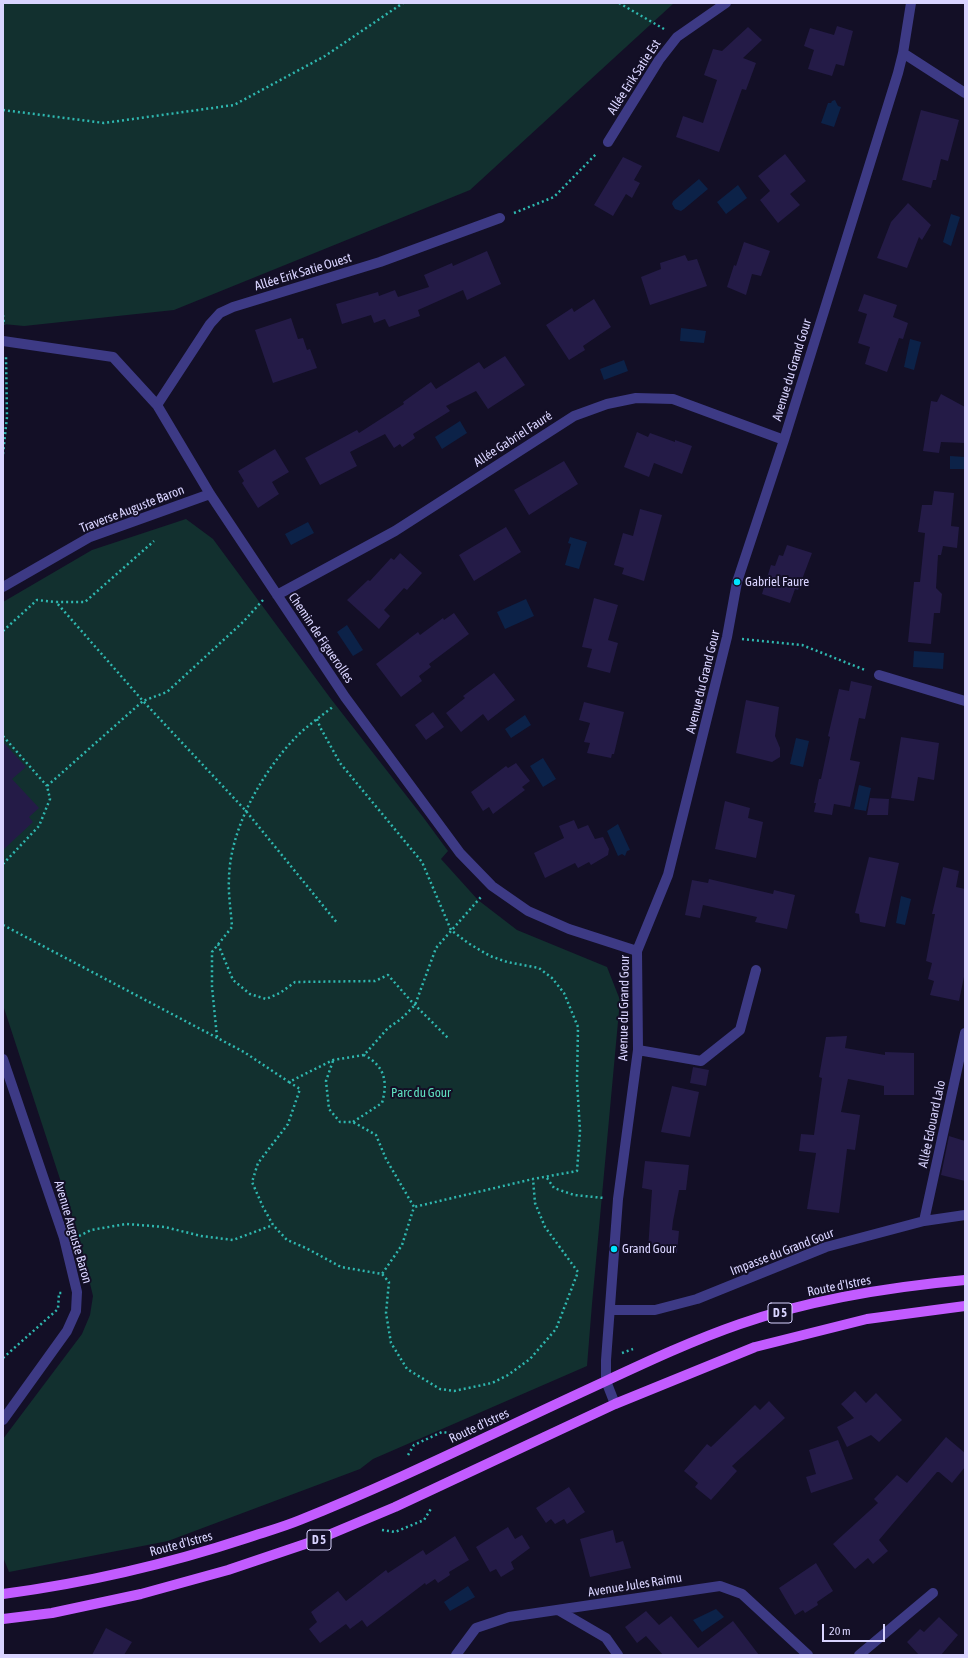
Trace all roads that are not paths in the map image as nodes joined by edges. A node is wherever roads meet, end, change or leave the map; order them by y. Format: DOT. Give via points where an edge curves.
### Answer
graph roads {
  1 [pos="726,3"];
  2 [pos="908,4"];
  3 [pos="903,53"];
  4 [pos="965,94"];
  5 [pos="608,142"];
  6 [pos="500,218"];
  7 [pos="4,341"];
  8 [pos="157,405"];
  9 [pos="784,440"];
  10 [pos="210,494"];
  11 [pos="3,587"];
  12 [pos="275,592"];
  13 [pos="879,676"];
  14 [pos="965,701"];
  15 [pos="637,951"];
  16 [pos="756,970"];
  17 [pos="965,1033"];
  18 [pos="638,1050"];
  19 [pos="3,1059"];
  20 [pos="965,1215"];
  21 [pos="924,1221"];
  22 [pos="965,1280"];
  23 [pos="965,1306"];
  24 [pos="610,1310"];
  25 [pos="606,1381"];
  26 [pos="615,1404"];
  27 [pos="3,1420"];
  28 [pos="932,1593"];
  29 [pos="3,1594"];
  30 [pos="558,1610"];
  31 [pos="3,1620"];
  32 [pos="456,1655"];
  33 [pos="618,1655"];
  34 [pos="808,1655"];
  35 [pos="859,1655"];
  1 -- 5 [label="street, Allée Erik Satie Est" via="677,37 659,60"];
  2 -- 3 [label="street, Avenue du Grand Gour"];
  3 -- 4 [label="street"];
  3 -- 9 [label="street, Avenue du Grand Gour"];
  6 -- 8 [label="street, Allée Erik Satie Ouest" via="380,262 220,313 210,324"];
  7 -- 8 [label="street, Chemin de Figuerolles" via="113,357"];
  8 -- 10 [label="street, Chemin de Figuerolles"];
  9 -- 12 [label="street, Allée Gabriel Fauré" via="673,399 636,398 607,404 574,416 395,531"];
  9 -- 15 [label="street, Avenue du Grand Gour" via="737,582 728,638 668,875"];
  10 -- 11 [label="street, Traverse Auguste Baron" via="90,537"];
  10 -- 12 [label="street, Chemin de Figuerolles"];
  12 -- 15 [label="street, Chemin de Figuerolles" via="345,696 460,853 492,886 528,911"];
  13 -- 14 [label="street"];
  15 -- 18 [label="street, Avenue du Grand Gour"];
  16 -- 18 [label="street" via="740,1030 702,1061"];
  17 -- 21 [label="street, Allée Edouard Lalo"];
  18 -- 24 [label="street, Avenue du Grand Gour" via="618,1199"];
  19 -- 27 [label="street, Avenue Auguste Baron" via="64,1238 77,1292 76,1311 67,1331"];
  20 -- 21 [label="street, Impasse du Grand Gour"];
  21 -- 24 [label="street, Impasse du Grand Gour" via="826,1247 697,1299 655,1310"];
  22 -- 25 [label="main road, Route d'Istres / D 5" via="913,1285 802,1307 741,1324 693,1342"];
  23 -- 26 [label="main road, D 5" via="867,1319 754,1347"];
  24 -- 25 [label="street, Avenue du Grand Gour"];
  25 -- 26 [label="street"];
  25 -- 29 [label="main road, Route d'Istres / D 5" via="298,1521 206,1551 122,1573 38,1590"];
  26 -- 31 [label="main road, D 5" via="395,1507 314,1541 228,1570 141,1594 52,1613"];
  28 -- 35 [label="street"];
  30 -- 32 [label="street, Avenue Jules Raimu" via="509,1617 476,1628"];
  30 -- 33 [label="street" via="606,1638"];
  30 -- 34 [label="street, Avenue Jules Raimu" via="720,1586 742,1594"];
}
